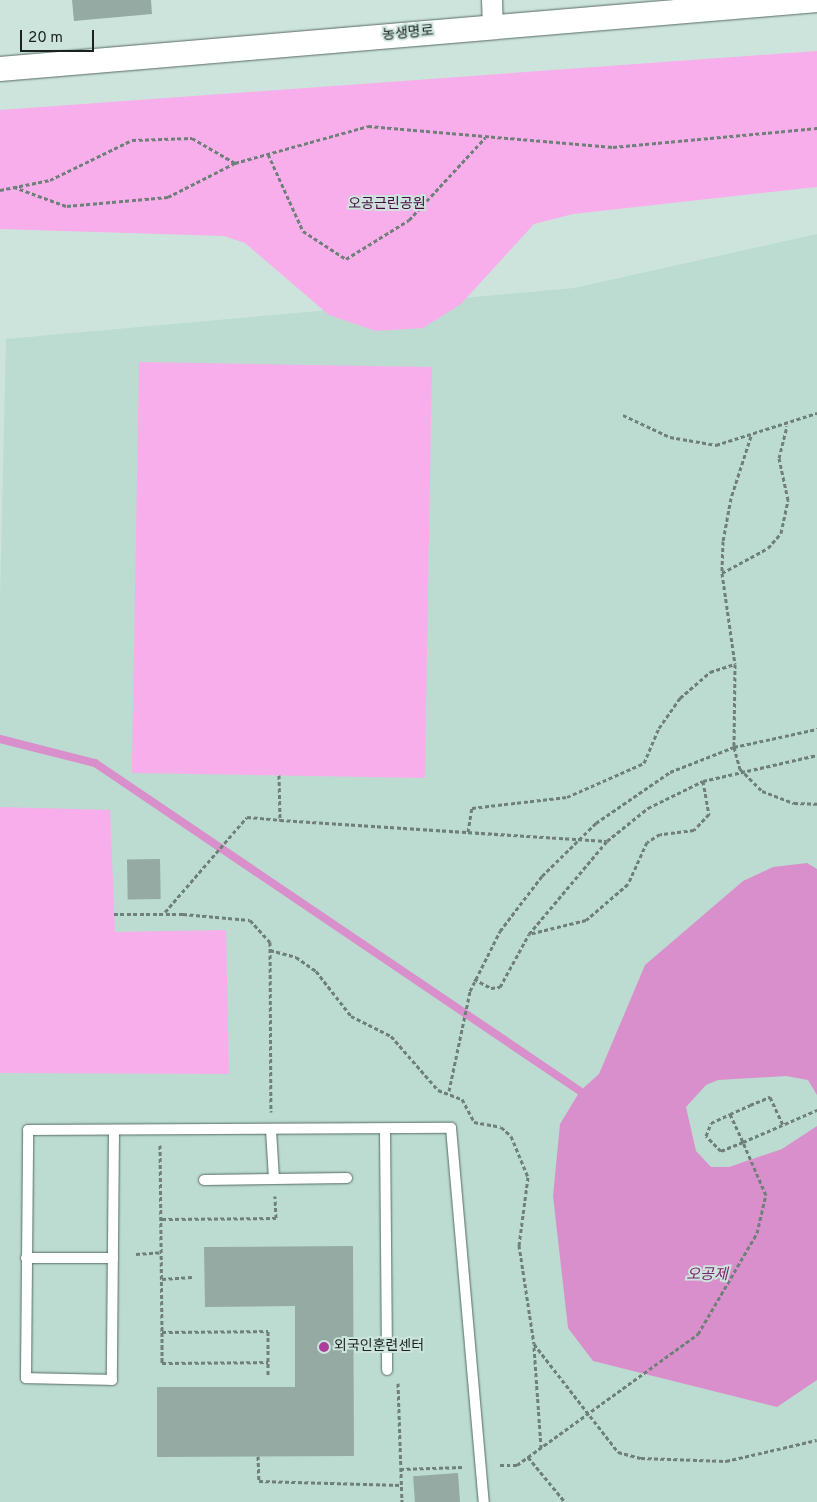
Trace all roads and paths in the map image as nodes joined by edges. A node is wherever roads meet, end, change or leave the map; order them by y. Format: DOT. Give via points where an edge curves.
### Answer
graph roads {
  1 [pos="492,0"];
  2 [pos="817,0"];
  3 [pos="493,27"];
  4 [pos="0,69"];
  5 [pos="817,128"];
  6 [pos="485,138"];
  7 [pos="268,154"];
  8 [pos="235,163"];
  9 [pos="14,187"];
  10 [pos="0,190"];
  11 [pos="817,413"];
  12 [pos="623,415"];
  13 [pos="788,425"];
  14 [pos="751,436"];
  15 [pos="722,573"];
  16 [pos="735,664"];
  17 [pos="817,729"];
  18 [pos="734,747"];
  19 [pos="817,755"];
  20 [pos="740,770"];
  21 [pos="279,775"];
  22 [pos="703,780"];
  23 [pos="817,804"];
  24 [pos="280,820"];
  25 [pos="468,832"];
  26 [pos="579,839"];
  27 [pos="607,841"];
  28 [pos="165,913"];
  29 [pos="114,914"];
  30 [pos="528,934"];
  31 [pos="270,950"];
  32 [pos="474,979"];
  33 [pos="449,1091"];
  34 [pos="817,1110"];
  35 [pos="730,1114"];
  36 [pos="782,1125"];
  37 [pos="385,1129"];
  38 [pos="114,1130"];
  39 [pos="271,1130"];
  40 [pos="160,1141"];
  41 [pos="744,1142"];
  42 [pos="347,1178"];
  43 [pos="274,1179"];
  44 [pos="204,1180"];
  45 [pos="274,1194"];
  46 [pos="162,1219"];
  47 [pos="162,1252"];
  48 [pos="136,1254"];
  49 [pos="26,1258"];
  50 [pos="113,1258"];
  51 [pos="192,1277"];
  52 [pos="162,1279"];
  53 [pos="162,1332"];
  54 [pos="534,1344"];
  55 [pos="268,1362"];
  56 [pos="387,1370"];
  57 [pos="268,1375"];
  58 [pos="588,1416"];
  59 [pos="817,1440"];
  60 [pos="541,1448"];
  61 [pos="258,1456"];
  62 [pos="528,1457"];
  63 [pos="500,1465"];
  64 [pos="464,1467"];
  65 [pos="401,1485"];
  66 [pos="402,1502"];
  67 [pos="484,1502"];
  68 [pos="565,1502"];
  1 -- 3 [label="street"];
  2 -- 3 [label="street, 농생명로"];
  3 -- 4 [label="street, 농생명로"];
  5 -- 6 [label="path" via="613,147"];
  6 -- 7 [label="path" via="368,126"];
  6 -- 7 [label="path" via="409,220 346,259 304,232"];
  7 -- 8 [label="path"];
  8 -- 9 [label="path" via="168,197 66,206"];
  8 -- 9 [label="path" via="192,138 132,140 50,180"];
  9 -- 10 [label="path"];
  11 -- 13 [label="path"];
  12 -- 14 [label="path" via="670,437 716,445"];
  13 -- 14 [label="path"];
  13 -- 15 [label="path" via="779,458 788,500 781,534 768,548"];
  14 -- 15 [label="path" via="731,498"];
  15 -- 16 [label="path"];
  16 -- 18 [label="path"];
  16 -- 25 [label="path" via="710,672 680,698 659,728 644,763 567,797 472,808"];
  17 -- 18 [label="path"];
  18 -- 20 [label="path"];
  18 -- 26 [label="path" via="670,772"];
  19 -- 20 [label="path"];
  20 -- 22 [label="path"];
  20 -- 23 [label="path" via="762,792 794,803"];
  21 -- 24 [label="path"];
  22 -- 27 [label="path" via="648,808"];
  22 -- 30 [label="path" via="709,814 694,830 660,834 646,842 628,884 586,920"];
  24 -- 25 [label="path"];
  24 -- 28 [label="path" via="248,816"];
  25 -- 26 [label="path"];
  26 -- 27 [label="path"];
  26 -- 32 [label="path" via="542,876 500,931"];
  27 -- 30 [label="path"];
  28 -- 29 [label="path"];
  28 -- 31 [label="path" via="250,920 270,942"];
  30 -- 32 [label="path" via="500,988 490,988"];
  31 -- 33 [label="path" via="296,957 316,971 351,1016 391,1036 438,1090"];
  31 -- 39 [label="path"];
  32 -- 33 [label="path"];
  33 -- 54 [label="path" via="462,1099 474,1122 501,1127 524,1162 528,1177 519,1245"];
  34 -- 36 [label="path"];
  35 -- 36 [label="path" via="770,1097"];
  35 -- 41 [label="path"];
  35 -- 41 [label="path" via="711,1122 706,1136 721,1150"];
  36 -- 41 [label="path"];
  37 -- 39 [label="lane"];
  37 -- 56 [label="lane"];
  37 -- 67 [label="lane" via="451,1128"];
  38 -- 39 [label="lane"];
  38 -- 49 [label="lane" via="28,1130"];
  38 -- 50 [label="lane"];
  39 -- 43 [label="lane"];
  40 -- 46 [label="path"];
  41 -- 58 [label="path" via="766,1196 756,1239 698,1334"];
  42 -- 43 [label="lane"];
  43 -- 44 [label="lane"];
  45 -- 46 [label="path" via="276,1218"];
  46 -- 47 [label="path"];
  47 -- 48 [label="path"];
  47 -- 52 [label="path"];
  49 -- 50 [label="lane"];
  49 -- 50 [label="lane" via="26,1378 112,1380"];
  51 -- 52 [label="path"];
  52 -- 53 [label="path"];
  53 -- 55 [label="path" via="268,1331"];
  53 -- 55 [label="path" via="162,1363"];
  54 -- 58 [label="path"];
  54 -- 60 [label="path"];
  55 -- 57 [label="path"];
  58 -- 59 [label="path" via="618,1452 642,1458 726,1461"];
  58 -- 60 [label="path"];
  60 -- 62 [label="path"];
  61 -- 65 [label="path" via="259,1481"];
  62 -- 63 [label="path" via="517,1464"];
  62 -- 68 [label="path"];
  64 -- 65 [label="path" via="400,1468"];
  65 -- 66 [label="path"];
}
